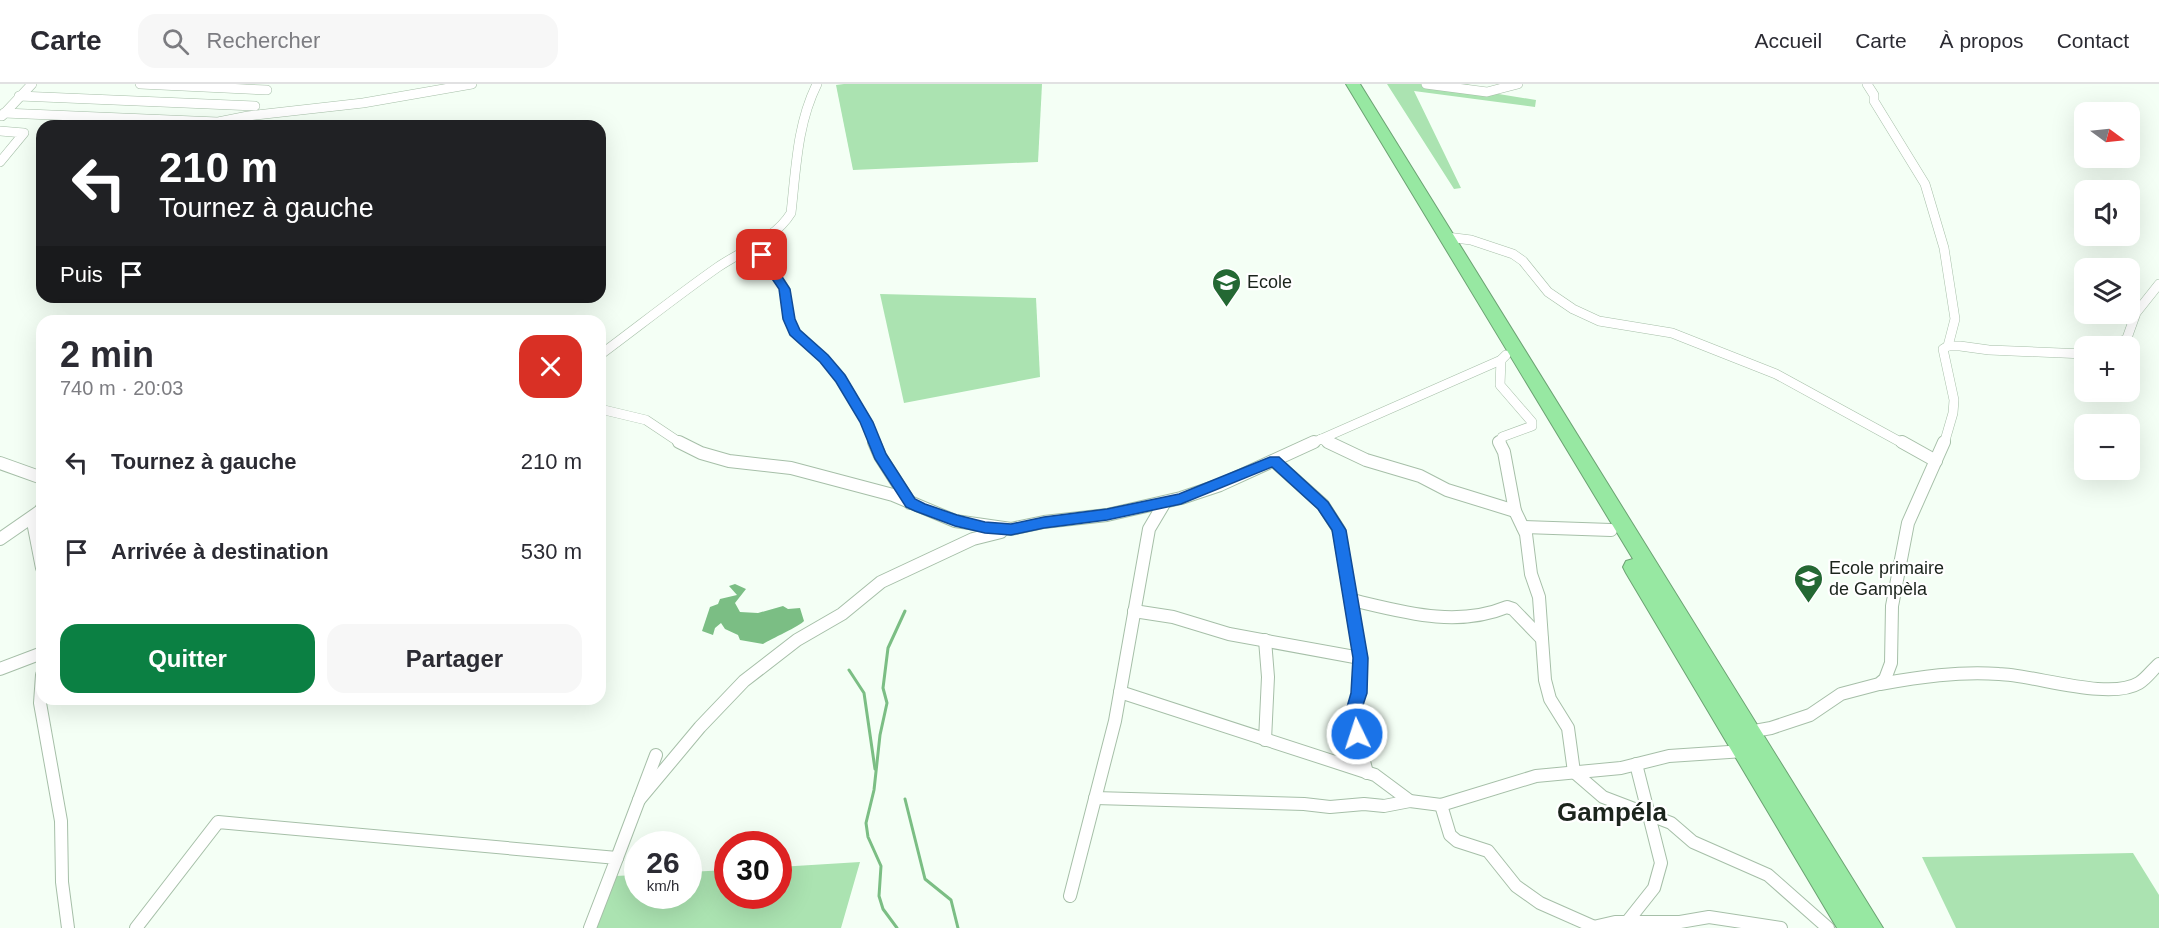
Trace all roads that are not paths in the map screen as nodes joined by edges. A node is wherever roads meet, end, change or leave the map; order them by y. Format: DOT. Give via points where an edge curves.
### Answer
graph roads {
  1 [pos="32,84"];
  2 [pos="140,84"];
  3 [pos="472,84"];
  4 [pos="817,84"];
  5 [pos="1342,84"];
  6 [pos="1353,84"];
  7 [pos="1426,84"];
  8 [pos="1518,84"];
  9 [pos="1867,84"];
  10 [pos="269,87"];
  11 [pos="19,96"];
  12 [pos="255,106"];
  13 [pos="2,116"];
  14 [pos="248,116"];
  15 [pos="146,120"];
  16 [pos="228,120"];
  17 [pos="0,131"];
  18 [pos="0,162"];
  19 [pos="770,236"];
  20 [pos="1446,237"];
  21 [pos="2159,284"];
  22 [pos="2128,336"];
  23 [pos="1948,346"];
  24 [pos="606,351"];
  25 [pos="2074,353"];
  26 [pos="1503,358"];
  27 [pos="606,410"];
  28 [pos="1321,439"];
  29 [pos="1274,461"];
  30 [pos="1936,461"];
  31 [pos="0,464"];
  32 [pos="36,476"];
  33 [pos="1165,502"];
  34 [pos="910,503"];
  35 [pos="1515,511"];
  36 [pos="36,514"];
  37 [pos="36,523"];
  38 [pos="1523,527"];
  39 [pos="1011,529"];
  40 [pos="1611,530"];
  41 [pos="36,537"];
  42 [pos="0,539"];
  43 [pos="1352,600"];
  44 [pos="1134,611"];
  45 [pos="1542,639"];
  46 [pos="1264,640"];
  47 [pos="36,655"];
  48 [pos="1360,658"];
  49 [pos="2159,663"];
  50 [pos="0,669"];
  51 [pos="1878,684"];
  52 [pos="1120,693"];
  53 [pos="40,705"];
  54 [pos="1749,732"];
  55 [pos="1265,740"];
  56 [pos="1744,751"];
  57 [pos="656,755"];
  58 [pos="1636,764"];
  59 [pos="1574,772"];
  60 [pos="1367,773"];
  61 [pos="1095,798"];
  62 [pos="639,800"];
  63 [pos="1410,801"];
  64 [pos="1441,805"];
  65 [pos="1648,814"];
  66 [pos="617,858"];
  67 [pos="1070,896"];
  68 [pos="1627,922"];
  69 [pos="1590,927"];
  70 [pos="68,928"];
  71 [pos="136,928"];
  72 [pos="590,928"];
  73 [pos="1781,928"];
  74 [pos="1828,928"];
  75 [pos="1851,928"];
  76 [pos="1870,928"];
  1 -- 11 [label="street"];
  2 -- 10 [label="street"];
  3 -- 14 [label="street" via="338,107"];
  4 -- 19 [label="street" via="804,116 791,213"];
  5 -- 26 [label="highway"];
  6 -- 20 [label="highway"];
  7 -- 8 [label="street" via="1487,92"];
  9 -- 23 [label="street" via="1925,184 1944,248 1955,319"];
  10 -- 12 [label="street"];
  11 -- 12 [label="street"];
  11 -- 13 [label="street"];
  12 -- 14 [label="street"];
  13 -- 15 [label="street"];
  14 -- 16 [label="street"];
  17 -- 18 [label="street" via="24,133"];
  19 -- 24 [label="street" via="734,256"];
  19 -- 34 [label="street" via="762,255 785,289 795,332 841,379 880,456"];
  20 -- 30 [label="street" via="1471,240 1514,254 1548,292 1572,309 1599,321 1672,333 1776,374"];
  20 -- 54 [label="highway"];
  21 -- 22 [label="street" via="2136,313"];
  23 -- 25 [label="street"];
  23 -- 30 [label="street" via="1943,357 1954,399 1949,430"];
  26 -- 28 [label="street"];
  26 -- 35 [label="street" via="1500,385 1532,422 1532,426 1502,437 1499,442"];
  26 -- 40 [label="highway"];
  27 -- 34 [label="street" via="646,420 701,453 729,461 791,468 894,495"];
  28 -- 29 [label="street"];
  28 -- 35 [label="street" via="1366,460"];
  29 -- 33 [label="street"];
  29 -- 43 [label="street" via="1332,515 1339,530"];
  30 -- 51 [label="street" via="1904,537 1892,606 1891,663 1885,679"];
  31 -- 32 [label="street"];
  33 -- 39 [label="street"];
  33 -- 44 [label="street" via="1149,529"];
  34 -- 39 [label="street" via="955,520"];
  35 -- 38 [label="street"];
  36 -- 42 [label="street"];
  37 -- 41 [label="street"];
  38 -- 40 [label="street"];
  38 -- 45 [label="street" via="1539,597"];
  39 -- 62 [label="street" via="973,539 881,582 842,614 797,640 744,681"];
  40 -- 56 [label="highway"];
  43 -- 45 [label="street" via="1415,614 1458,618 1484,616 1507,607"];
  43 -- 48 [label="street"];
  44 -- 46 [label="street" via="1173,616 1229,634"];
  44 -- 52 [label="street"];
  45 -- 59 [label="street" via="1545,680 1550,699 1568,728"];
  46 -- 48 [label="street"];
  46 -- 55 [label="street" via="1268,677"];
  47 -- 50 [label="street"];
  48 -- 60 [label="street" via="1359,693 1352,714"];
  49 -- 51 [label="street" via="2138,684 2116,689 1972,672 1931,674"];
  51 -- 54 [label="street" via="1841,694 1810,715"];
  52 -- 55 [label="street"];
  52 -- 61 [label="street"];
  53 -- 70 [label="street" via="61,821"];
  54 -- 76 [label="highway"];
  55 -- 60 [label="street"];
  56 -- 58 [label="street" via="1669,756"];
  56 -- 75 [label="highway"];
  57 -- 62 [label="street"];
  58 -- 59 [label="street"];
  58 -- 65 [label="street"];
  59 -- 64 [label="street" via="1536,776"];
  59 -- 65 [label="street" via="1603,797"];
  60 -- 63 [label="street"];
  61 -- 63 [label="street" via="1329,807 1384,806"];
  61 -- 67 [label="street"];
  62 -- 66 [label="street"];
  63 -- 64 [label="street"];
  64 -- 69 [label="street" via="1450,835 1457,841 1488,850 1516,886 1540,903"];
  65 -- 68 [label="street" via="1661,876"];
  65 -- 74 [label="street" via="1671,823 1693,842 1768,875"];
  66 -- 71 [label="street" via="218,822"];
  66 -- 72 [label="street"];
  68 -- 69 [label="street"];
  68 -- 73 [label="street" via="1680,922 1709,917"];
}
